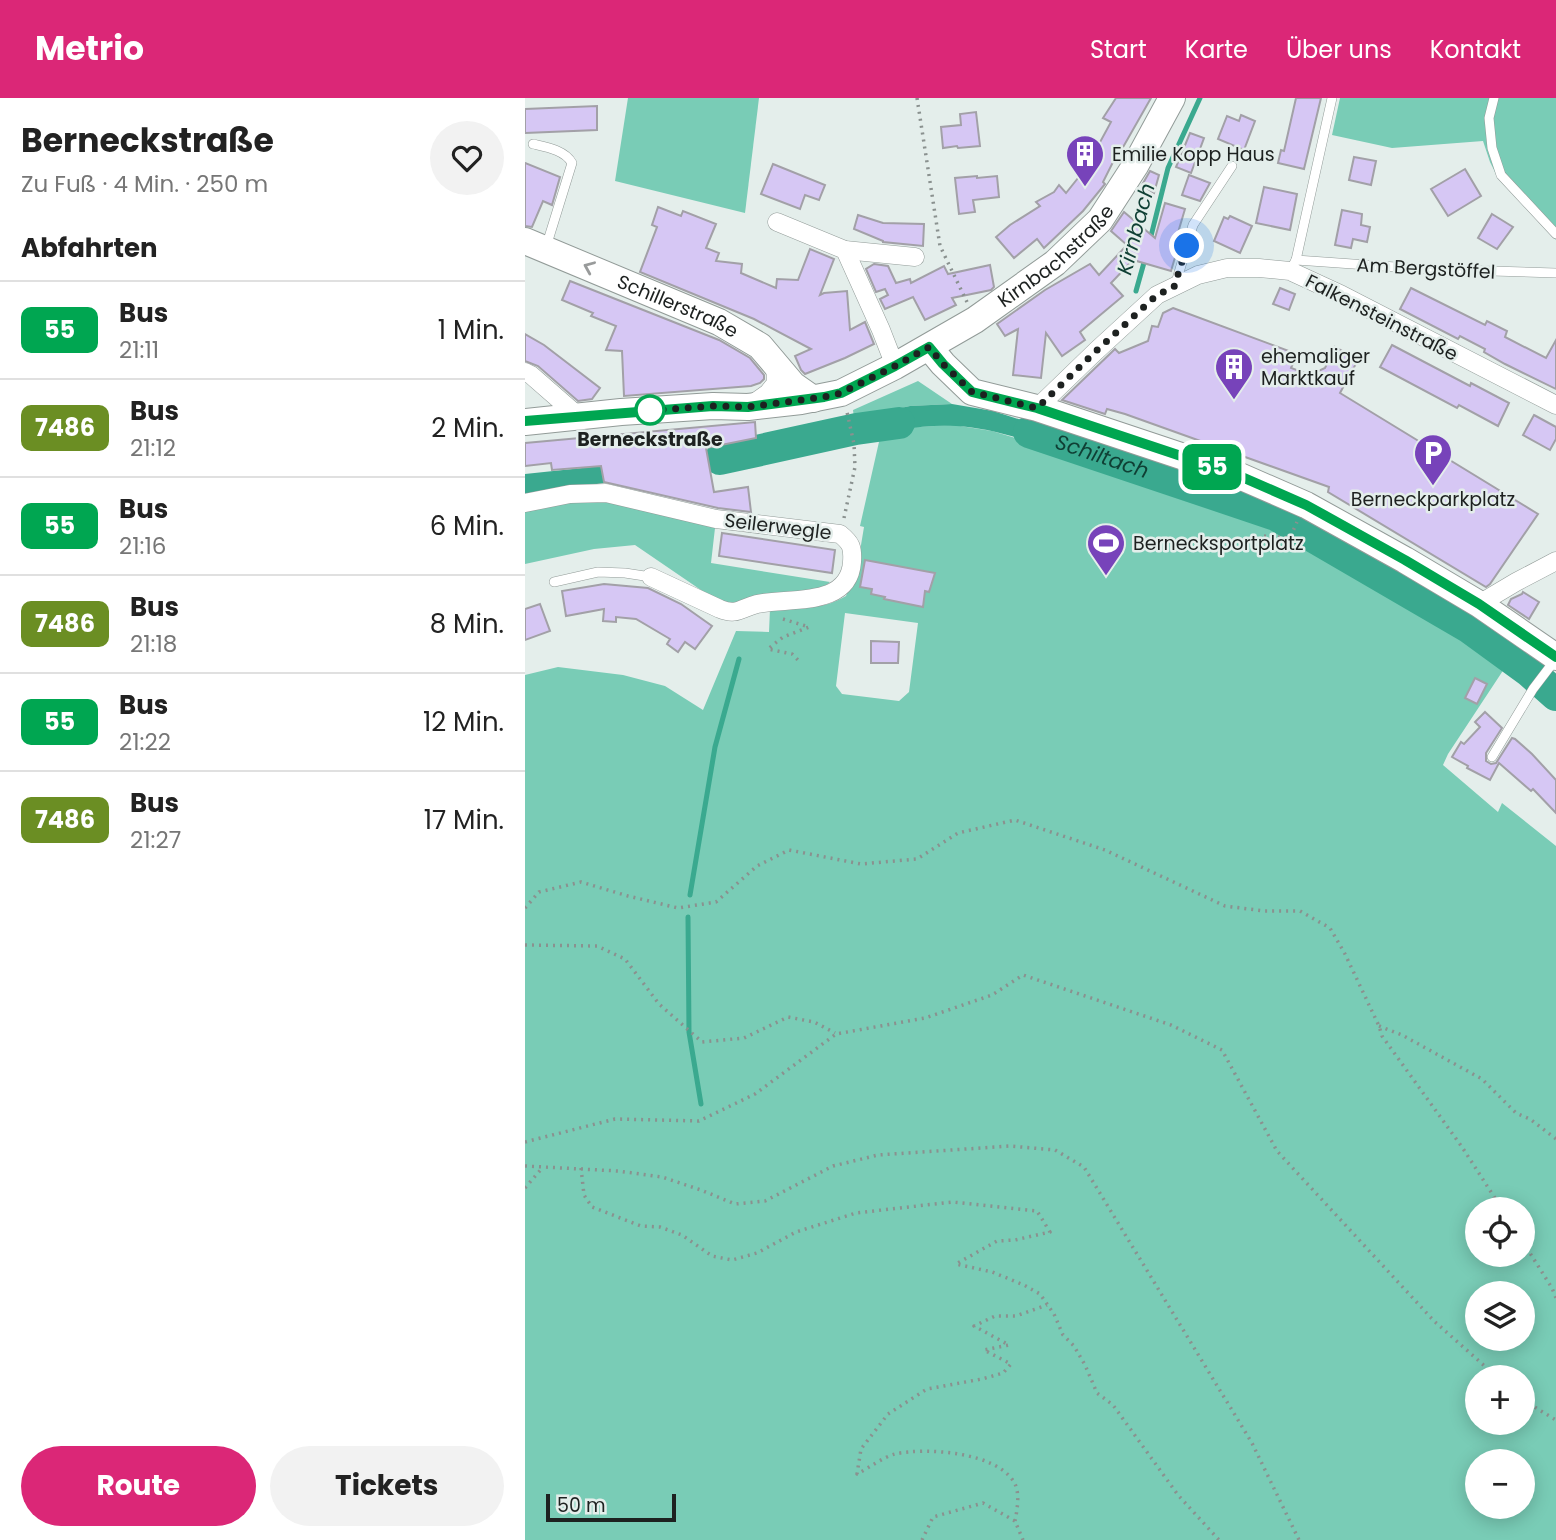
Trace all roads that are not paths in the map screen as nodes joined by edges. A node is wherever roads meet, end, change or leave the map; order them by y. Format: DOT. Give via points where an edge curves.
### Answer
graph roads {
  1 [pos="1172,98"];
  2 [pos="1332,98"];
  3 [pos="1494,98"];
  4 [pos="533,144"];
  5 [pos="1232,166"];
  6 [pos="777,222"];
  7 [pos="1556,234"];
  8 [pos="535,245"];
  9 [pos="845,250"];
  10 [pos="915,257"];
  11 [pos="1293,265"];
  12 [pos="1556,273"];
  13 [pos="1174,287"];
  14 [pos="929,347"];
  15 [pos="775,361"];
  16 [pos="895,366"];
  17 [pos="525,372"];
  18 [pos="813,399"];
  19 [pos="1556,405"];
  20 [pos="748,407"];
  21 [pos="1037,408"];
  22 [pos="578,416"];
  23 [pos="525,422"];
  24 [pos="525,503"];
  25 [pos="1556,561"];
  26 [pos="651,577"];
  27 [pos="554,582"];
  28 [pos="1479,604"];
  29 [pos="1553,662"];
  30 [pos="1492,757"];
  1 -- 14 [label="main road, Kirnbachstraße" via="1100,220 1055,263"];
  2 -- 11 [label="lane"];
  3 -- 7 [label="lane" via="1489,118 1501,175"];
  4 -- 8 [label="lane" via="569,156 572,163"];
  5 -- 13 [label="lane" via="1193,225"];
  6 -- 9 [label="street"];
  15 -- 8 [label="main road, Schillerstraße, one-way" via="760,346 719,322"];
  9 -- 10 [label="street"];
  9 -- 16 [label="street"];
  11 -- 12 [label="lane, Am Bergstöffel"];
  11 -- 13 [label="street, Falkensteinstraße" via="1227,268"];
  11 -- 19 [label="street, Falkensteinstraße"];
  13 -- 21 [label="street, Falkensteinstraße" via="1157,295"];
  14 -- 16 [label="main road"];
  14 -- 21 [label="main road" via="972,392"];
  15 -- 18 [label="main road, Schillerstraße" via="793,385"];
  15 -- 20 [label="street" via="776,383"];
  16 -- 18 [label="main road" via="841,393"];
  17 -- 22 [label="street"];
  18 -- 20 [label="main road"];
  20 -- 22 [label="main road"];
  21 -- 28 [label="main road" via="1235,474 1306,505"];
  22 -- 23 [label="main road"];
  24 -- 26 [label="street, Seilerwegle" via="606,493 716,519 840,534 853,547 852,568 835,592 755,604 735,612"];
  25 -- 28 [label="street"];
  26 -- 27 [label="lane, Seilerwegle" via="598,572"];
  28 -- 29 [label="main road"];
  29 -- 30 [label="lane"];
}
